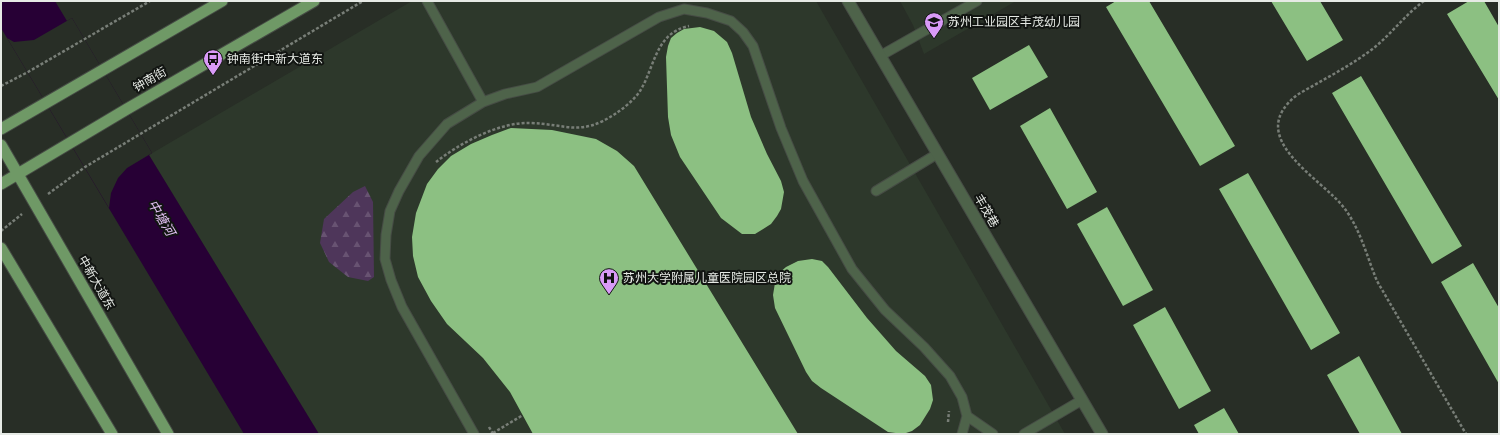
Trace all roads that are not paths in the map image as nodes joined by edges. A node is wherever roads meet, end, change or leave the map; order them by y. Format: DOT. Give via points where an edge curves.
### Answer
graph roads {
  1 [pos="222,1"];
  2 [pos="314,1"];
  3 [pos="426,1"];
  4 [pos="848,1"];
  5 [pos="977,1"];
  6 [pos="880,56"];
  7 [pos="483,102"];
  8 [pos="1,129"];
  9 [pos="1,146"];
  10 [pos="937,154"];
  11 [pos="18,174"];
  12 [pos="1,184"];
  13 [pos="876,191"];
  14 [pos="1,248"];
  15 [pos="1082,400"];
  16 [pos="967,416"];
  17 [pos="112,434"];
  18 [pos="168,434"];
  19 [pos="474,434"];
  20 [pos="962,434"];
  21 [pos="994,434"];
  22 [pos="1024,434"];
  23 [pos="1102,434"];
  1 -- 8 [label="main road"];
  2 -- 11 [label="main road, 钟南街"];
  3 -- 7 [label="lane"];
  4 -- 6 [label="street, 丰茂巷"];
  5 -- 6 [label="lane"];
  6 -- 10 [label="street, 丰茂巷"];
  7 -- 16 [label="lane" via="504,94 537,87 659,17 684,10 707,13 731,21 753,46 781,128 803,181 852,269 885,310 950,376 962,397"];
  7 -- 19 [label="lane" via="447,124 419,156 390,211 385,259 402,307"];
  9 -- 11 [label="main road, 中新大道东"];
  10 -- 13 [label="lane"];
  10 -- 15 [label="street, 丰茂巷"];
  11 -- 12 [label="main road, 钟南街"];
  11 -- 18 [label="main road, 中新大道东"];
  14 -- 17 [label="main road"];
  15 -- 22 [label="lane"];
  15 -- 23 [label="street, 丰茂巷"];
  16 -- 20 [label="lane"];
  16 -- 21 [label="lane"];
}
